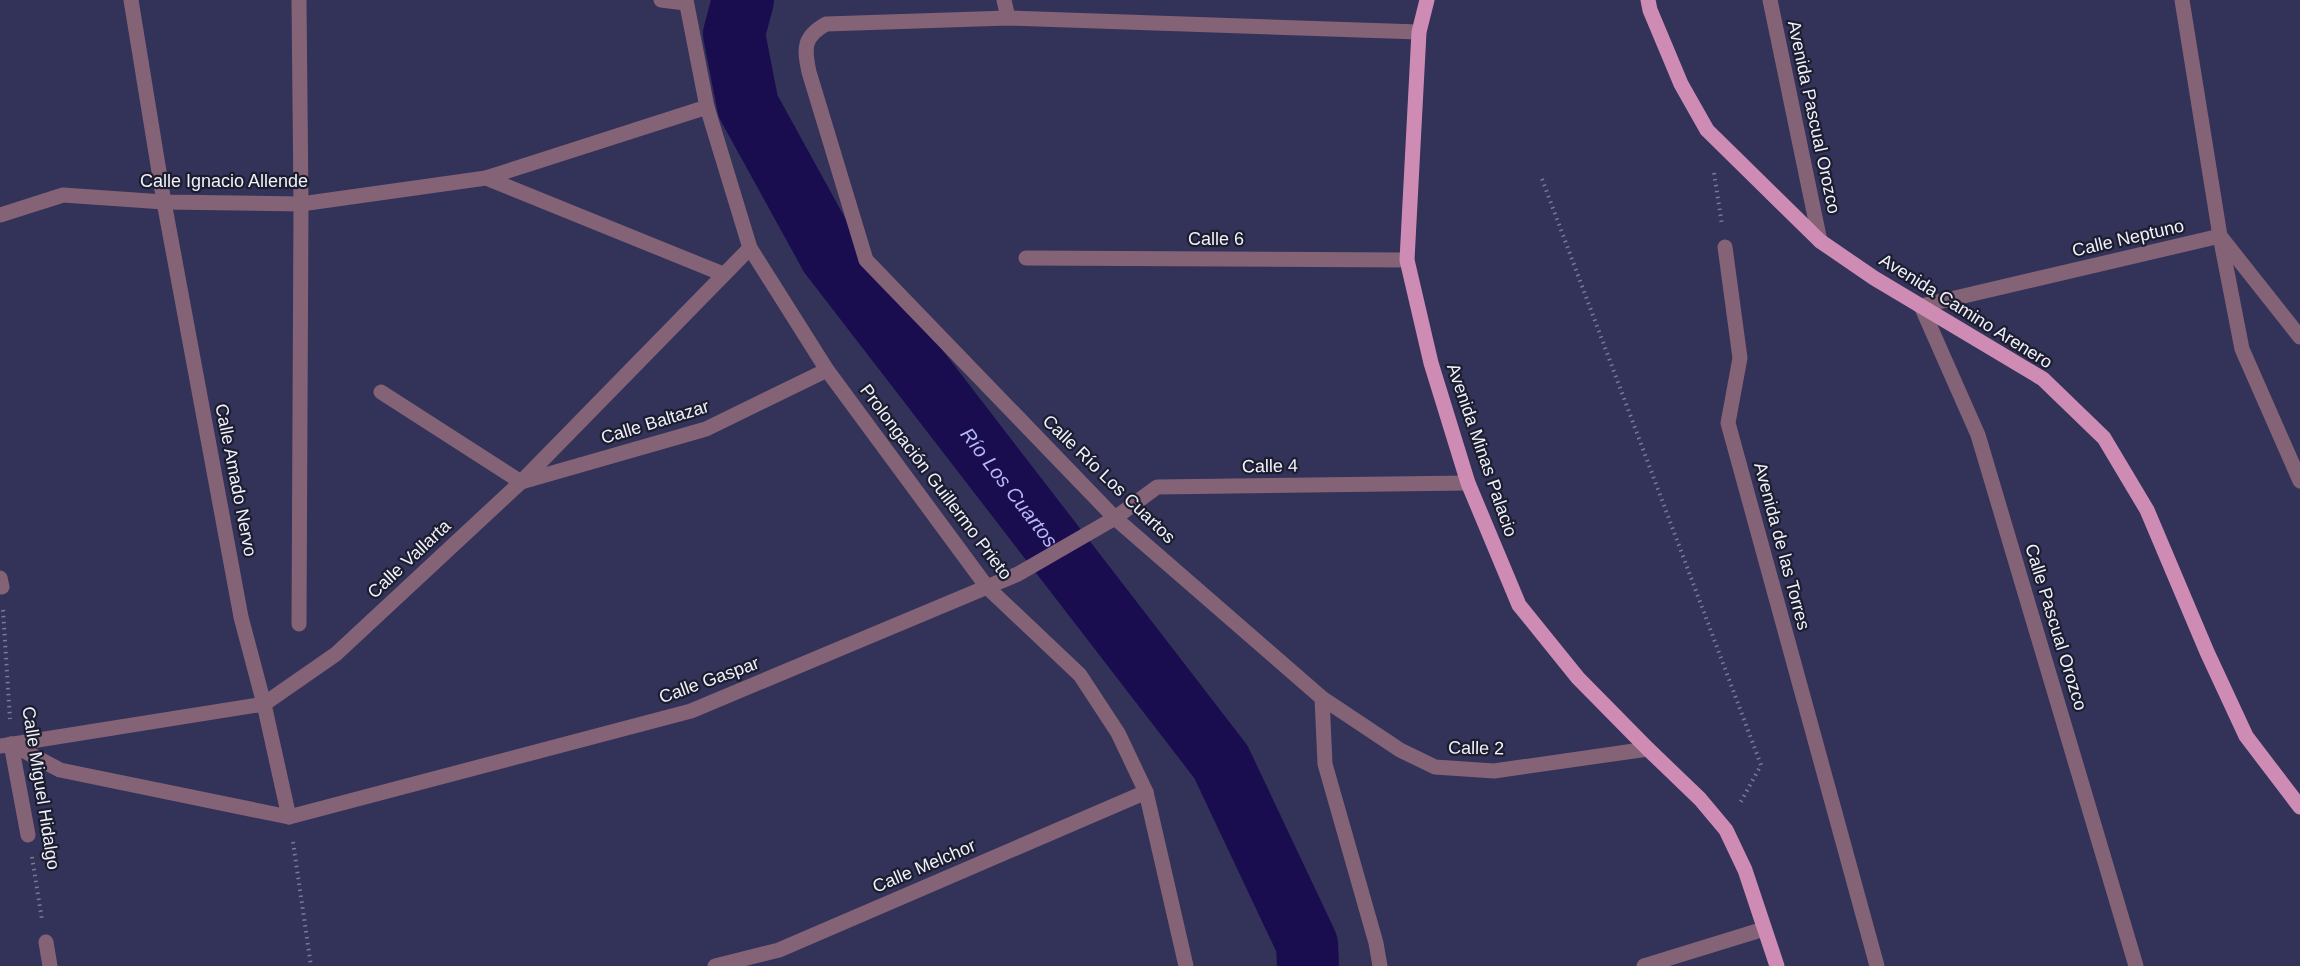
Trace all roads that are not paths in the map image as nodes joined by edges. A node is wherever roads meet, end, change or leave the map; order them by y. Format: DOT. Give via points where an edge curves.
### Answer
graph roads {
  1 [pos="131,0"];
  2 [pos="299,0"];
  3 [pos="662,0"];
  4 [pos="1004,0"];
  5 [pos="1427,0"];
  6 [pos="1648,0"];
  7 [pos="1770,0"];
  8 [pos="2182,0"];
  9 [pos="686,2"];
  10 [pos="1008,18"];
  11 [pos="1419,32"];
  12 [pos="707,107"];
  13 [pos="486,178"];
  14 [pos="164,202"];
  15 [pos="301,204"];
  16 [pos="0,215"];
  17 [pos="2220,236"];
  18 [pos="1820,241"];
  19 [pos="1725,247"];
  20 [pos="750,248"];
  21 [pos="1026,258"];
  22 [pos="1407,260"];
  23 [pos="723,274"];
  24 [pos="1921,306"];
  25 [pos="2300,337"];
  26 [pos="827,369"];
  27 [pos="381,392"];
  28 [pos="2300,481"];
  29 [pos="521,482"];
  30 [pos="1468,483"];
  31 [pos="1115,518"];
  32 [pos="1087,533"];
  33 [pos="987,587"];
  34 [pos="299,624"];
  35 [pos="1322,698"];
  36 [pos="264,704"];
  37 [pos="5,745"];
  38 [pos="1648,749"];
  39 [pos="1146,792"];
  40 [pos="2300,807"];
  41 [pos="289,818"];
  42 [pos="28,835"];
  43 [pos="1764,929"];
  44 [pos="46,942"];
  45 [pos="50,966"];
  46 [pos="715,966"];
  47 [pos="1186,966"];
  48 [pos="1380,966"];
  49 [pos="1644,966"];
  50 [pos="1777,966"];
  51 [pos="1877,966"];
  52 [pos="2136,966"];
  1 -- 14 [label="street, Calle Amado Nervo"];
  2 -- 15 [label="street"];
  3 -- 9 [label="street"];
  4 -- 10 [label="street"];
  5 -- 11 [label="main road, Avenida Minas Palacio"];
  6 -- 18 [label="main road, Avenida Camino Arenero" via="1682,84 1707,130"];
  7 -- 18 [label="street, Avenida Pascual Orozco"];
  8 -- 17 [label="street"];
  9 -- 12 [label="street, Prolongación Guillermo Prieto"];
  10 -- 11 [label="street"];
  10 -- 31 [label="street, Calle Río Los Cuartos" via="826,24 813,32 805,51 809,72 866,260"];
  11 -- 22 [label="main road, Avenida Minas Palacio"];
  12 -- 13 [label="street, Calle Ignacio Allende"];
  12 -- 20 [label="street, Prolongación Guillermo Prieto"];
  13 -- 15 [label="street, Calle Ignacio Allende"];
  13 -- 23 [label="street"];
  14 -- 15 [label="street, Calle Ignacio Allende"];
  14 -- 16 [label="street, Calle Ignacio Allende" via="63,195"];
  14 -- 36 [label="street, Calle Amado Nervo" via="241,617"];
  15 -- 34 [label="street"];
  17 -- 24 [label="street, Calle Neptuno"];
  17 -- 25 [label="street"];
  17 -- 28 [label="street" via="2242,349"];
  18 -- 24 [label="main road, Avenida Camino Arenero"];
  19 -- 51 [label="street, Avenida de las Torres" via="1740,358 1728,423"];
  20 -- 23 [label="street, Calle Vallarta"];
  20 -- 26 [label="street, Prolongación Guillermo Prieto"];
  21 -- 22 [label="street, Calle 6"];
  22 -- 30 [label="main road, Avenida Minas Palacio" via="1431,363"];
  23 -- 29 [label="street, Calle Vallarta"];
  24 -- 40 [label="main road, Avenida Camino Arenero" via="2043,379 2104,438 2148,510 2246,735"];
  24 -- 52 [label="street, Calle Pascual Orozco" via="1978,435"];
  26 -- 29 [label="street, Calle Baltazar" via="706,429"];
  26 -- 33 [label="street, Prolongación Guillermo Prieto"];
  27 -- 29 [label="street"];
  29 -- 36 [label="street, Calle Vallarta" via="336,654"];
  30 -- 31 [label="street, Calle 4" via="1157,487"];
  30 -- 38 [label="main road, Avenida Minas Palacio" via="1519,604 1578,678"];
  31 -- 32 [label="street, Calle 4"];
  31 -- 35 [label="street, Calle Río Los Cuartos"];
  32 -- 33 [label="street, Calle Gaspar" via="1018,574"];
  33 -- 39 [label="street, Prolongación Guillermo Prieto" via="1080,675 1118,733"];
  33 -- 41 [label="street, Calle Gaspar" via="691,711"];
  35 -- 38 [label="street, Calle 2" via="1400,750 1436,767 1494,771"];
  35 -- 48 [label="street" via="1325,764"];
  36 -- 37 [label="street, Calle Vallarta"];
  36 -- 41 [label="street, Calle Amado Nervo"];
  37 -- 41 [label="street" via="60,770"];
  37 -- 42 [label="street, Calle Miguel Hidalgo"];
  38 -- 43 [label="main road, Avenida Minas Palacio" via="1726,830 1745,870"];
  39 -- 46 [label="street, Calle Melchor" via="779,950"];
  39 -- 47 [label="street, Prolongación Guillermo Prieto"];
  43 -- 49 [label="street"];
  43 -- 50 [label="main road, Avenida Minas Palacio"];
  44 -- 45 [label="street"];
}
